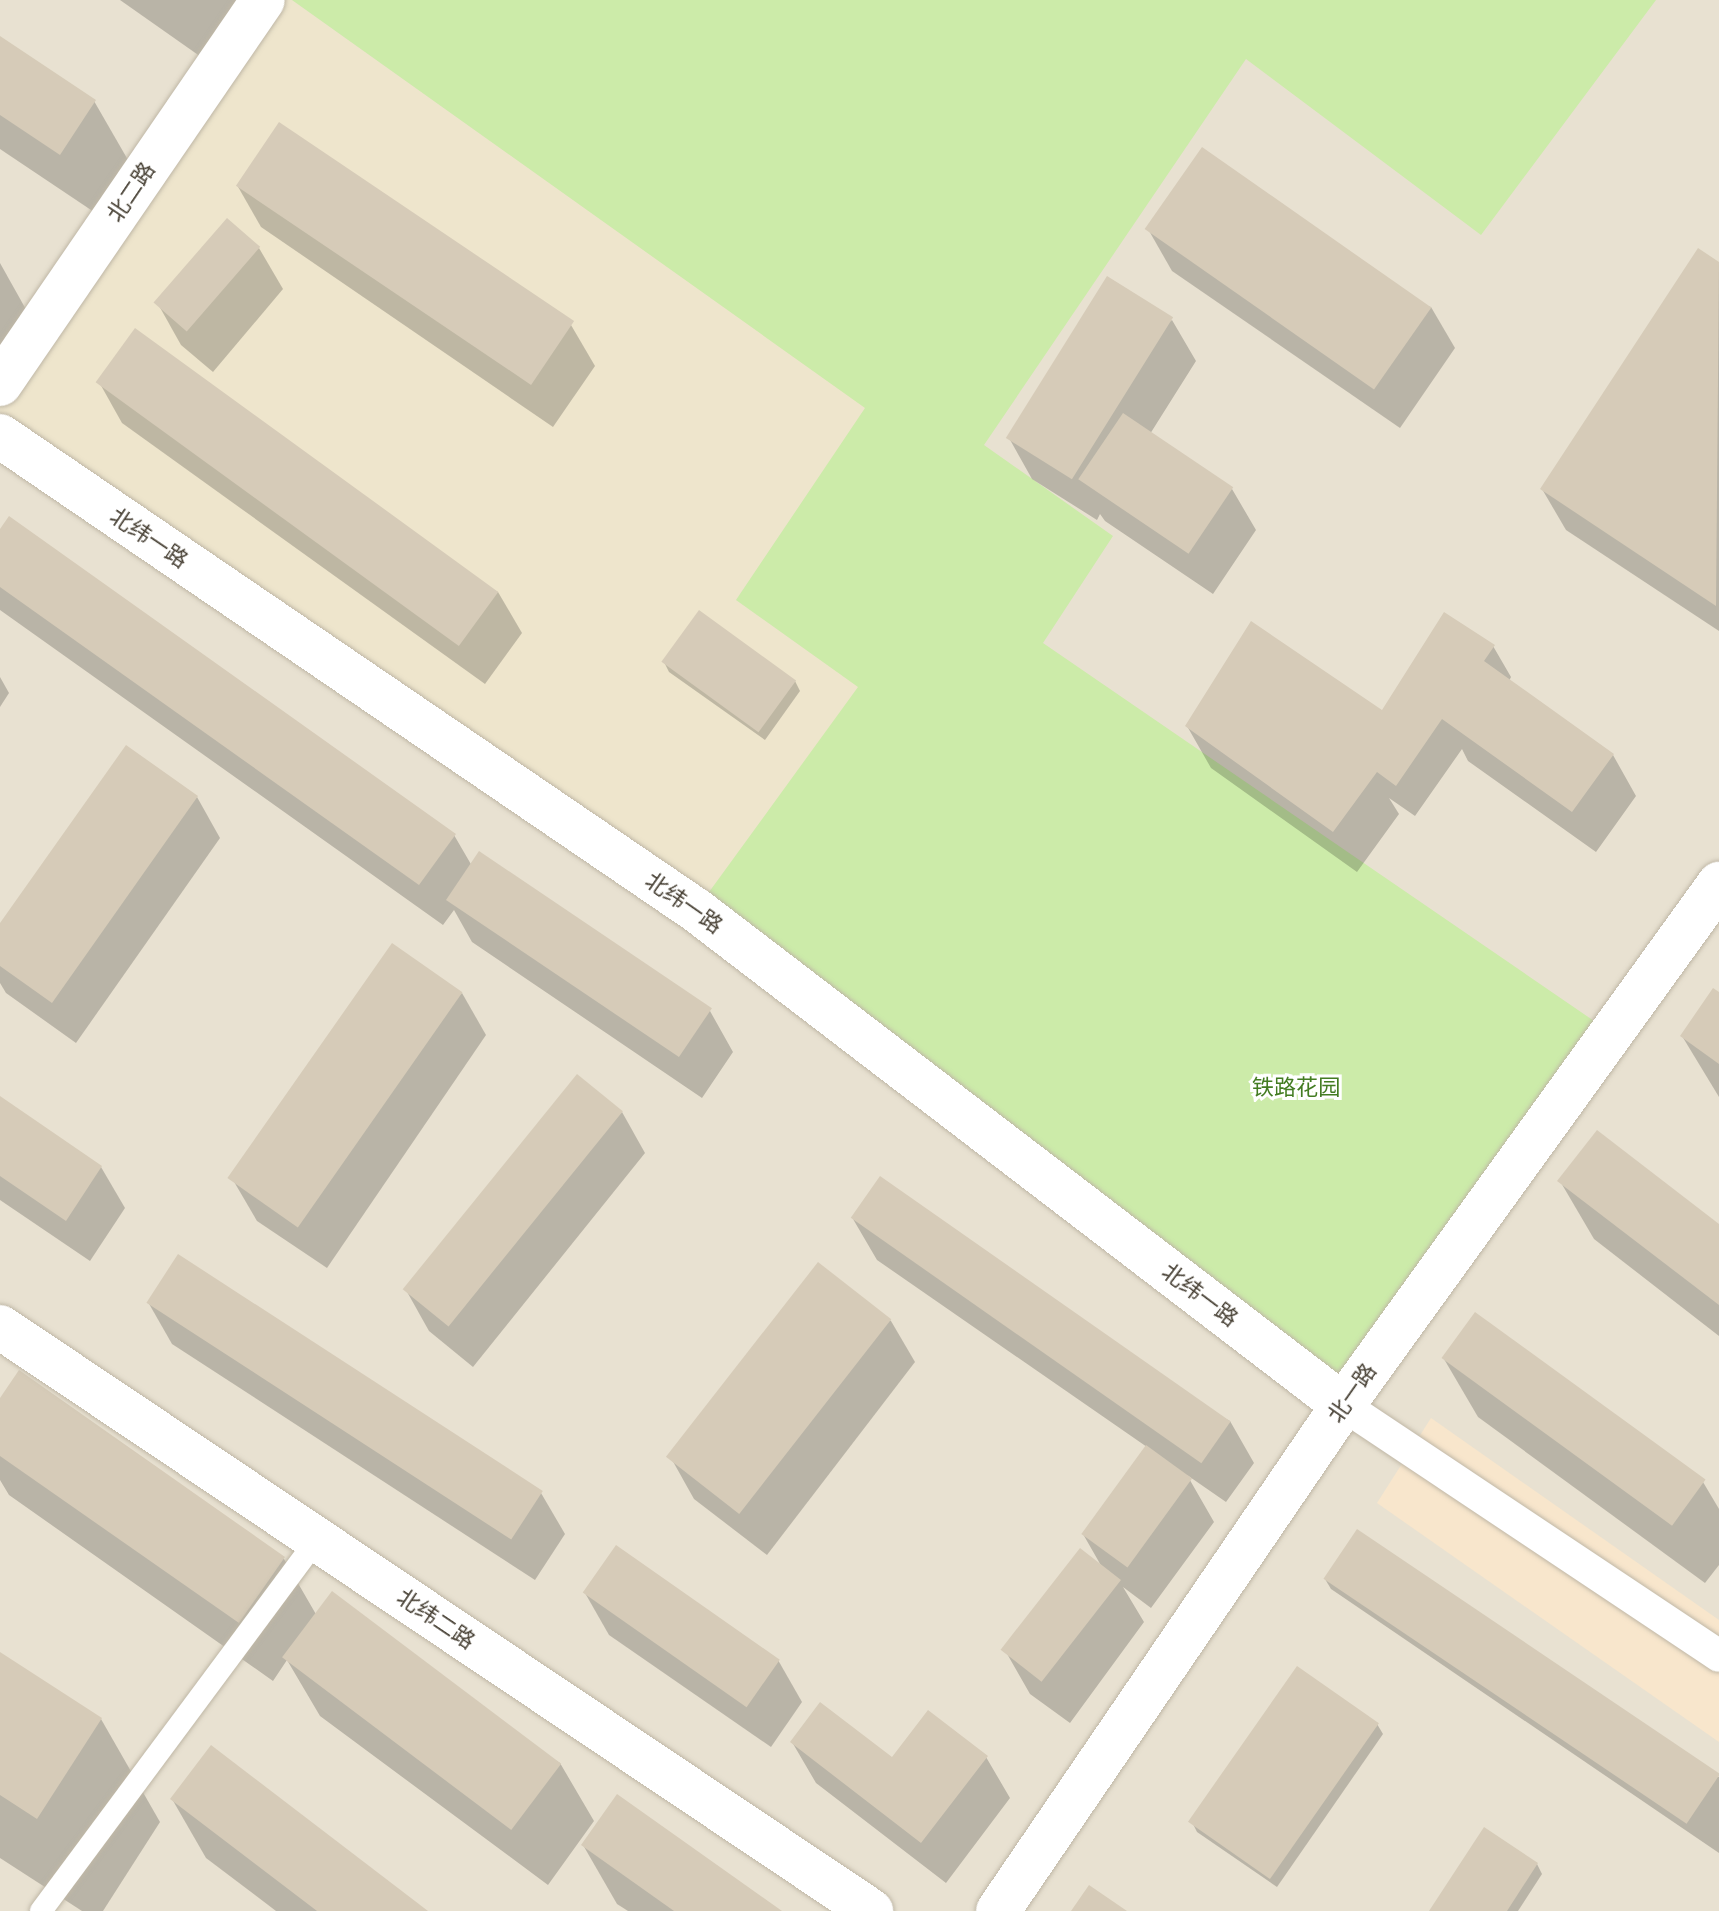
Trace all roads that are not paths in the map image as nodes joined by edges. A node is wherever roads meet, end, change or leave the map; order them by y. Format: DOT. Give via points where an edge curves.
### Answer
graph roads {
  1 [pos="263,0"];
  2 [pos="0,384"];
  3 [pos="0,436"];
  4 [pos="1719,884"];
  5 [pos="0,1327"];
  6 [pos="1343,1405"];
  7 [pos="317,1539"];
  8 [pos="1719,1656"];
  9 [pos="41,1911"];
  10 [pos="871,1911"];
  11 [pos="998,1911"];
  1 -- 2 [label="street, 北二路"];
  3 -- 6 [label="street, 北纬一路" via="696,910"];
  4 -- 6 [label="street, 北一路"];
  5 -- 7 [label="street, 北纬二路"];
  6 -- 8 [label="street"];
  6 -- 11 [label="street, 北一路"];
  7 -- 9 [label="lane"];
  7 -- 10 [label="street, 北纬二路"];
}
